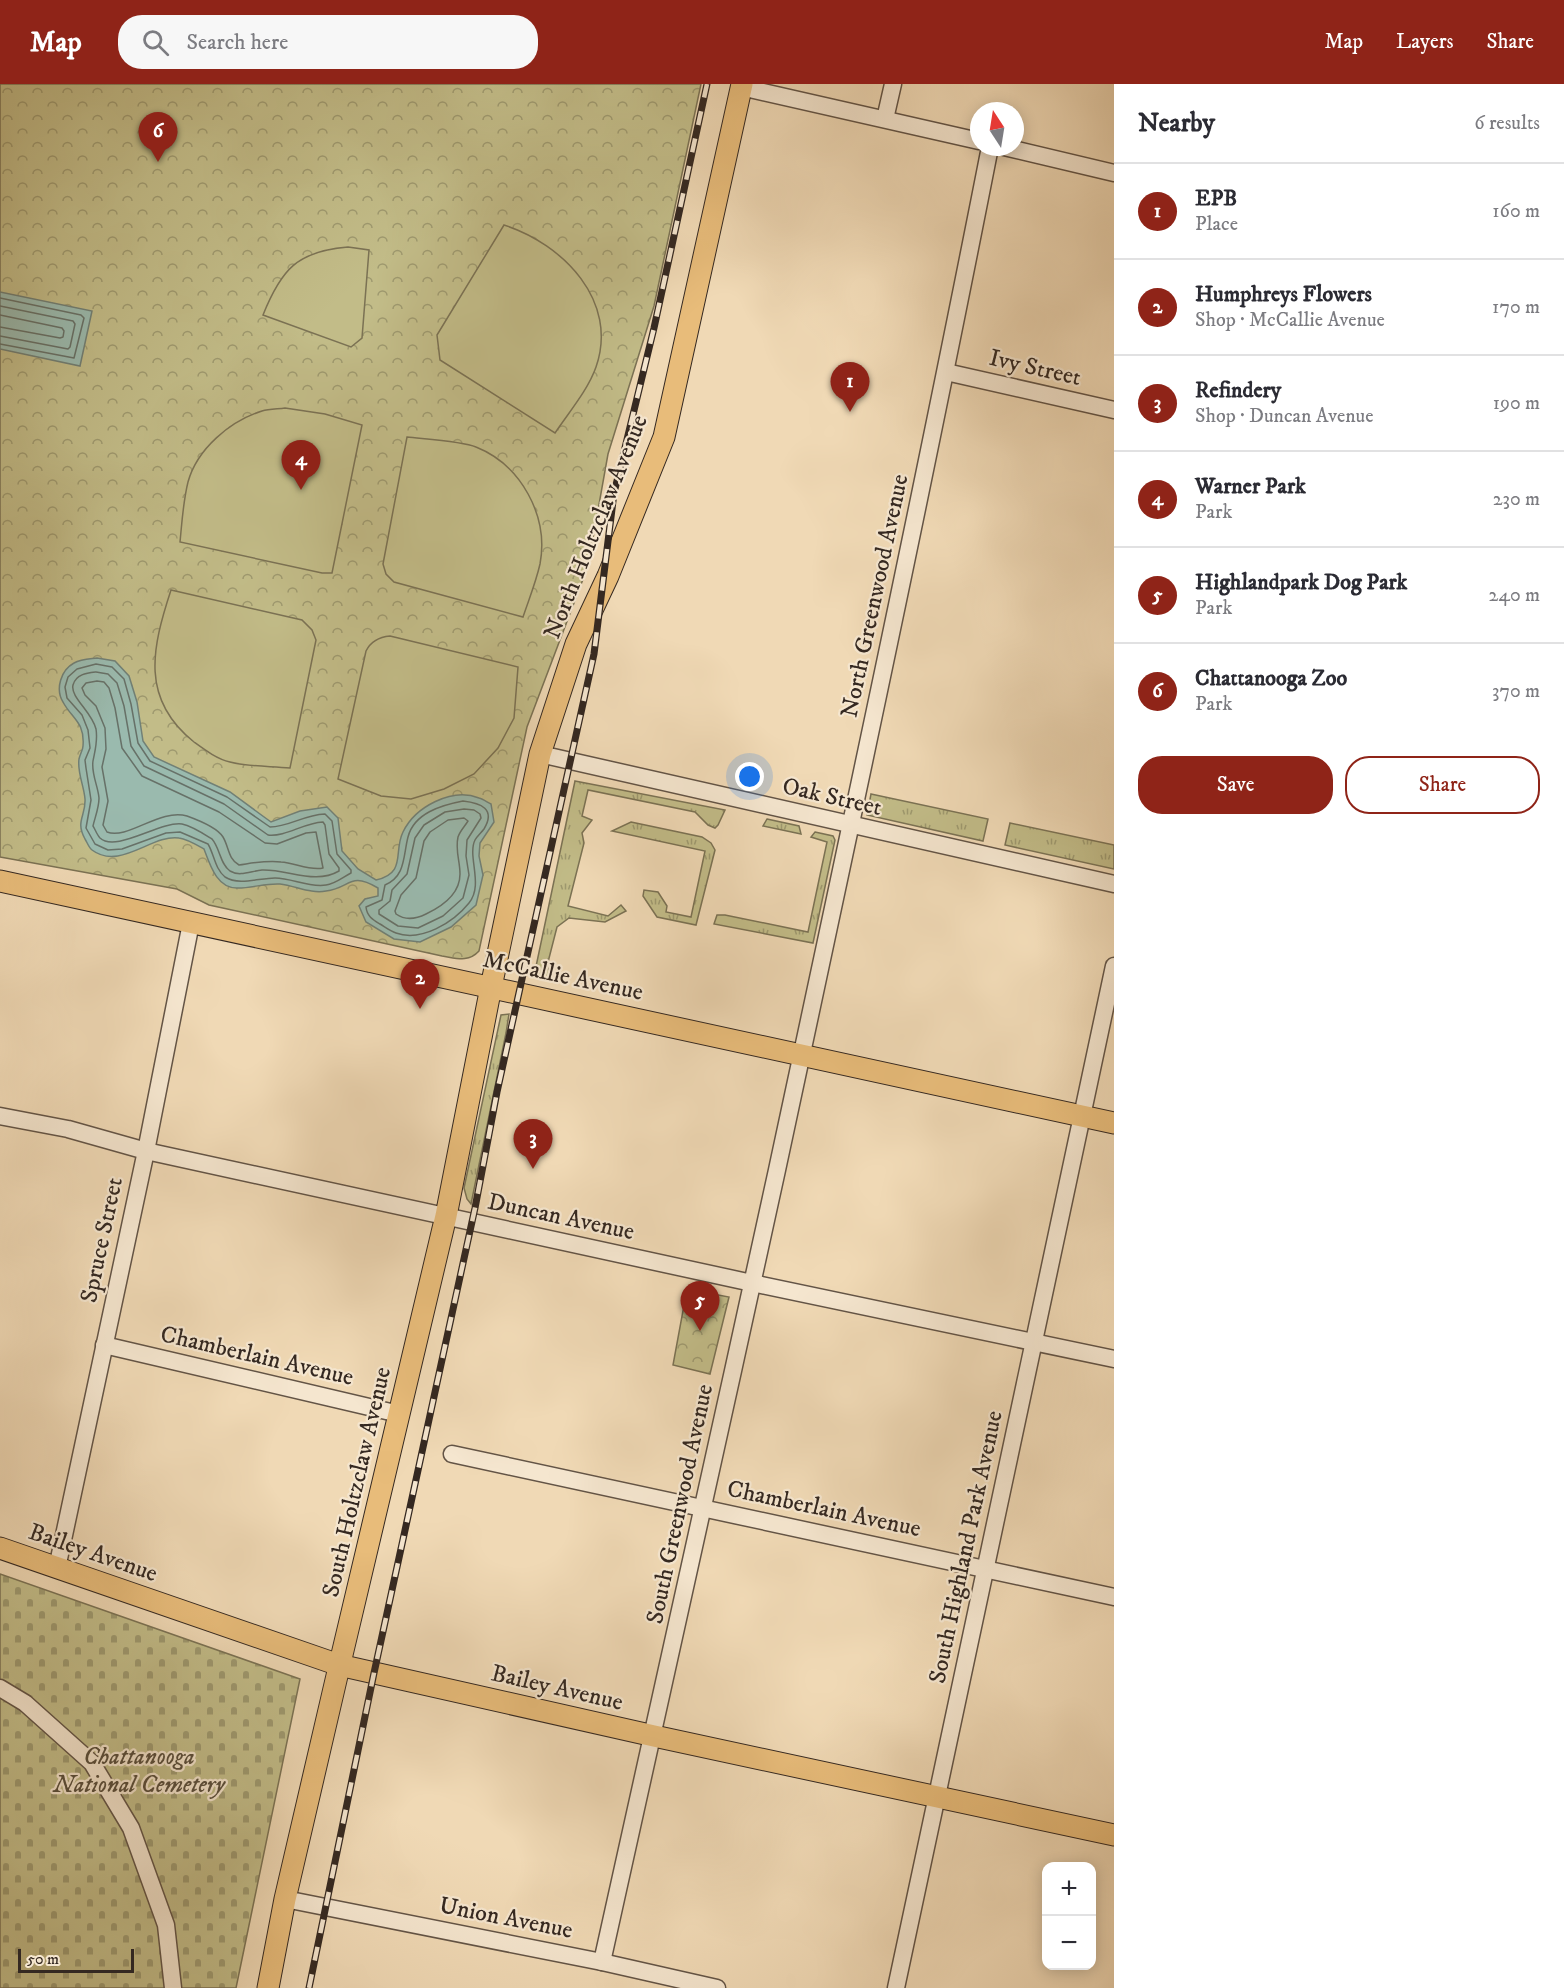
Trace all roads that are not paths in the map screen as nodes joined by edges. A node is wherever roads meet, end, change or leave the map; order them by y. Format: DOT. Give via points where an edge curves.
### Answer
graph roads {
  1 [pos="892,84"];
  2 [pos="742,86"];
  3 [pos="885,119"];
  4 [pos="970,139"];
  5 [pos="1024,152"];
  6 [pos="988,156"];
  7 [pos="1114,172"];
  8 [pos="946,372"];
  9 [pos="1114,410"];
  10 [pos="540,754"];
  11 [pos="851,826"];
  12 [pos="0,881"];
  13 [pos="1114,884"];
  14 [pos="191,922"];
  15 [pos="1114,966"];
  16 [pos="491,987"];
  17 [pos="802,1055"];
  18 [pos="0,1116"];
  19 [pos="1082,1116"];
  20 [pos="1114,1123"];
  21 [pos="146,1151"];
  22 [pos="446,1216"];
  23 [pos="752,1283"];
  24 [pos="1034,1341"];
  25 [pos="104,1345"];
  26 [pos="1114,1359"];
  27 [pos="399,1414"];
  28 [pos="453,1454"];
  29 [pos="703,1508"];
  30 [pos="0,1548"];
  31 [pos="57,1568"];
  32 [pos="986,1568"];
  33 [pos="1114,1597"];
  34 [pos="339,1665"];
  35 [pos="0,1688"];
  36 [pos="654,1736"];
  37 [pos="937,1797"];
  38 [pos="1114,1835"];
  39 [pos="285,1899"];
  40 [pos="602,1962"];
  41 [pos="665,1983"];
  42 [pos="173,1988"];
  43 [pos="268,1988"];
  44 [pos="717,1988"];
  45 [pos="896,1988"];
  1 -- 3 [label="street"];
  2 -- 3 [label="street"];
  2 -- 10 [label="main road, North Holtzclaw Avenue" via="664,437 576,644"];
  3 -- 4 [label="street"];
  5 -- 7 [label="street"];
  6 -- 8 [label="street, North Greenwood Avenue"];
  8 -- 9 [label="street, Ivy Street"];
  8 -- 11 [label="street, North Greenwood Avenue"];
  10 -- 11 [label="street, Oak Street"];
  10 -- 16 [label="main road, North Holtzclaw Avenue"];
  11 -- 13 [label="street, Oak Street"];
  11 -- 17 [label="street, North Greenwood Avenue"];
  12 -- 14 [label="main road, McCallie Avenue"];
  14 -- 16 [label="main road, McCallie Avenue"];
  14 -- 21 [label="street, Spruce Street"];
  15 -- 19 [label="street, South Highland Park Avenue"];
  16 -- 17 [label="main road, McCallie Avenue"];
  16 -- 22 [label="main road, South Holtzclaw Avenue"];
  17 -- 19 [label="main road, McCallie Avenue"];
  17 -- 23 [label="street, South Greenwood Avenue"];
  18 -- 21 [label="street, Duncan Avenue"];
  19 -- 20 [label="main road, McCallie Avenue"];
  19 -- 24 [label="street, South Highland Park Avenue"];
  21 -- 22 [label="street, Duncan Avenue"];
  21 -- 25 [label="street, Spruce Street"];
  22 -- 23 [label="street, Duncan Avenue"];
  22 -- 27 [label="main road, South Holtzclaw Avenue"];
  23 -- 24 [label="street, Duncan Avenue"];
  23 -- 29 [label="street, South Greenwood Avenue"];
  24 -- 26 [label="street, Duncan Avenue"];
  24 -- 32 [label="street, South Highland Park Avenue"];
  25 -- 27 [label="street, Chamberlain Avenue"];
  25 -- 31 [label="street, Spruce Street"];
  27 -- 34 [label="main road, South Holtzclaw Avenue"];
  28 -- 29 [label="street, Chamberlain Avenue"];
  29 -- 32 [label="street, Chamberlain Avenue"];
  29 -- 36 [label="street, South Greenwood Avenue"];
  30 -- 31 [label="main road, Bailey Avenue"];
  31 -- 34 [label="main road, Bailey Avenue"];
  32 -- 33 [label="street, Chamberlain Avenue"];
  32 -- 37 [label="street, South Highland Park Avenue"];
  34 -- 36 [label="main road, Bailey Avenue"];
  34 -- 39 [label="main road, South Holtzclaw Avenue"];
  35 -- 42 [label="street" via="25,1703 92,1763 131,1828 166,1925"];
  36 -- 37 [label="main road, Bailey Avenue"];
  36 -- 40 [label="street, South Greenwood Avenue"];
  37 -- 38 [label="main road, Bailey Avenue"];
  37 -- 45 [label="street, South Highland Park Avenue"];
  39 -- 40 [label="street, Union Avenue"];
  39 -- 43 [label="main road, South Holtzclaw Avenue"];
  40 -- 41 [label="street, Union Avenue"];
  41 -- 44 [label="street, Union Avenue"];
}
